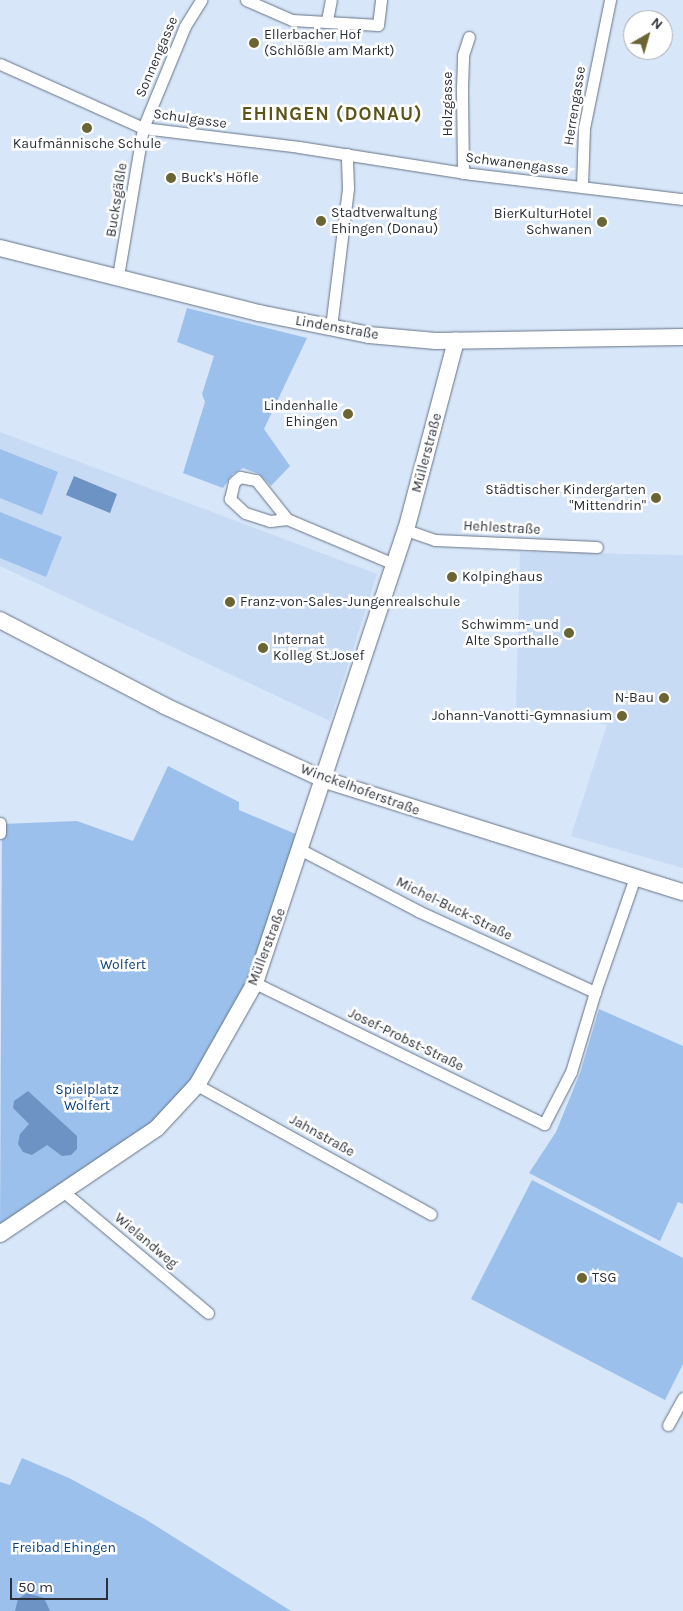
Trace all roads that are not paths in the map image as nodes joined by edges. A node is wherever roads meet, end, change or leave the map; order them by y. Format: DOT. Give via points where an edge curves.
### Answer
graph roads {
  1 [pos="201,0"];
  2 [pos="246,0"];
  3 [pos="331,0"];
  4 [pos="381,0"];
  5 [pos="610,0"];
  6 [pos="327,20"];
  7 [pos="469,37"];
  8 [pos="0,64"];
  9 [pos="143,128"];
  10 [pos="347,154"];
  11 [pos="463,172"];
  12 [pos="582,186"];
  13 [pos="683,199"];
  14 [pos="0,248"];
  15 [pos="118,276"];
  16 [pos="331,328"];
  17 [pos="683,338"];
  18 [pos="456,341"];
  19 [pos="287,519"];
  20 [pos="406,530"];
  21 [pos="597,547"];
  22 [pos="394,564"];
  23 [pos="0,620"];
  24 [pos="325,780"];
  25 [pos="301,850"];
  26 [pos="635,877"];
  27 [pos="683,892"];
  28 [pos="255,983"];
  29 [pos="595,992"];
  30 [pos="197,1084"];
  31 [pos="64,1192"];
  32 [pos="432,1214"];
  33 [pos="0,1234"];
  34 [pos="208,1314"];
  35 [pos="683,1398"];
  36 [pos="668,1424"];
  1 -- 9 [label="street, Sonnengasse" via="184,26"];
  2 -- 6 [label="street" via="292,20"];
  3 -- 6 [label="street"];
  4 -- 6 [label="street" via="378,25"];
  5 -- 12 [label="street, Herrengasse" via="584,128"];
  7 -- 11 [label="street, Holzgasse" via="463,72"];
  8 -- 9 [label="street, Schulgasse"];
  9 -- 10 [label="street, Schulgasse"];
  9 -- 15 [label="street, Bucksgäßle"];
  10 -- 11 [label="street, Schwanengasse"];
  10 -- 16 [label="street" via="348,191"];
  11 -- 12 [label="street, Schwanengasse"];
  12 -- 13 [label="street, Schwanengasse"];
  14 -- 15 [label="street, Lindenstraße"];
  15 -- 16 [label="street, Lindenstraße"];
  16 -- 18 [label="street, Lindenstraße"];
  17 -- 18 [label="street, Lindenstraße"];
  18 -- 20 [label="street, Müllerstraße"];
  19 -- 19 [label="street" via="256,480 240,477 234,482 230,499 240,510 270,521"];
  19 -- 22 [label="street"];
  20 -- 21 [label="street, Hehlestraße" via="435,540"];
  20 -- 22 [label="street, Müllerstraße"];
  22 -- 24 [label="street, Müllerstraße"];
  23 -- 24 [label="street, Winckelhoferstraße" via="164,706"];
  24 -- 25 [label="street, Müllerstraße"];
  24 -- 26 [label="street, Winckelhoferstraße"];
  25 -- 28 [label="street, Müllerstraße"];
  25 -- 29 [label="street, Michel-Buck-Straße" via="418,910"];
  26 -- 27 [label="street, Winckelhoferstraße"];
  26 -- 29 [label="street"];
  28 -- 29 [label="street, Josef-Probst-Straße" via="544,1124 571,1072"];
  28 -- 30 [label="street, Müllerstraße"];
  30 -- 31 [label="street, Müllerstraße" via="157,1128"];
  30 -- 32 [label="street, Jahnstraße"];
  31 -- 33 [label="street, Müllerstraße"];
  31 -- 34 [label="street, Wielandweg"];
  35 -- 36 [label="street"];
}
